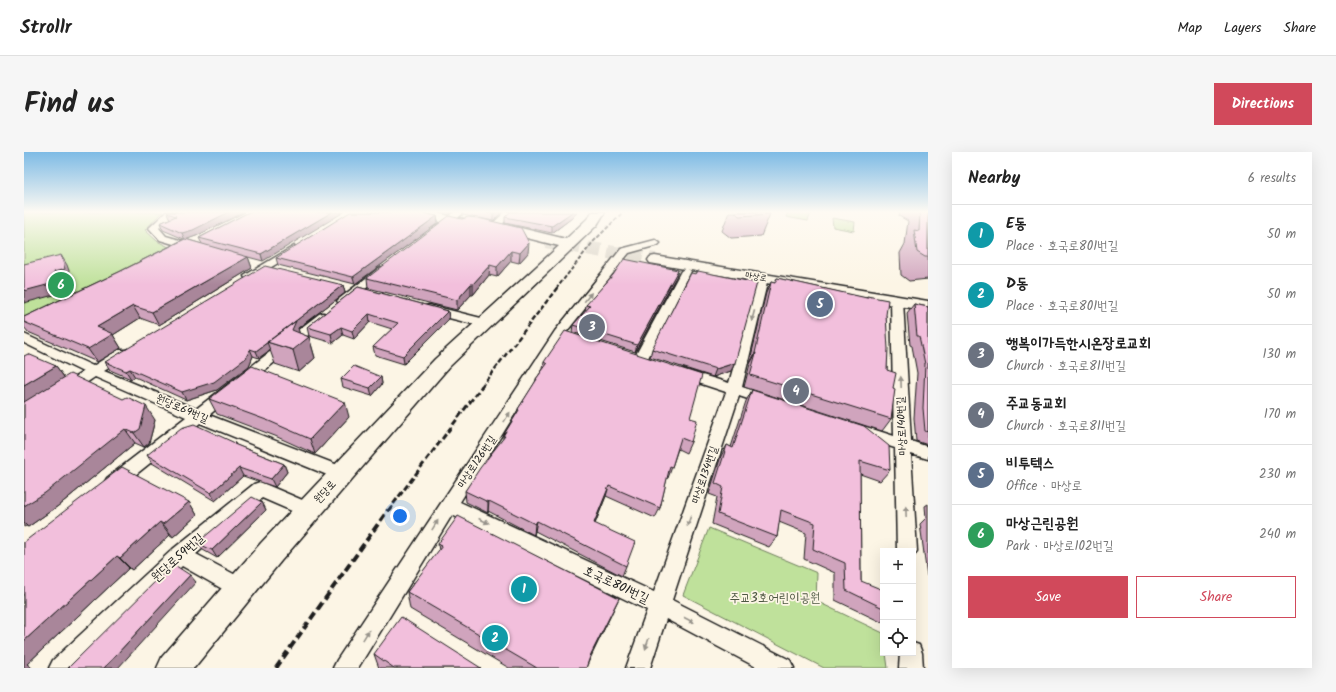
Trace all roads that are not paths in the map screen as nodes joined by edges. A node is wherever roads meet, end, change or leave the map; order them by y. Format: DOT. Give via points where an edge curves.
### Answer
graph roads {
  1 [pos="161,236"];
  2 [pos="513,236"];
  3 [pos="531,236"];
  4 [pos="577,236"];
  5 [pos="204,244"];
  6 [pos="303,244"];
  7 [pos="189,246"];
  8 [pos="566,246"];
  9 [pos="173,254"];
  10 [pos="637,261"];
  11 [pos="250,262"];
  12 [pos="393,263"];
  13 [pos="265,267"];
  14 [pos="280,271"];
  15 [pos="686,271"];
  16 [pos="763,279"];
  17 [pos="238,283"];
  18 [pos="341,286"];
  19 [pos="357,290"];
  20 [pos="372,294"];
  21 [pos="897,300"];
  22 [pos="417,305"];
  23 [pos="928,306"];
  24 [pos="485,323"];
  25 [pos="24,338"];
  26 [pos="133,348"];
  27 [pos="625,355"];
  28 [pos="640,360"];
  29 [pos="654,364"];
  30 [pos="669,369"];
  31 [pos="93,372"];
  32 [pos="734,390"];
  33 [pos="55,395"];
  34 [pos="785,406"];
  35 [pos="198,416"];
  36 [pos="844,426"];
  37 [pos="903,445"];
  38 [pos="928,453"];
  39 [pos="342,474"];
  40 [pos="105,489"];
  41 [pos="448,505"];
  42 [pos="308,510"];
  43 [pos="907,548"];
  44 [pos="180,555"];
  45 [pos="240,588"];
  46 [pos="660,605"];
  47 [pos="911,656"];
  48 [pos="61,668"];
  49 [pos="173,668"];
  50 [pos="345,668"];
  51 [pos="638,668"];
  52 [pos="782,668"];
  53 [pos="911,668"];
  1 -- 7 [label="street"];
  2 -- 8 [label="street"];
  3 -- 8 [label="street"];
  4 -- 8 [label="street, 원당로"];
  5 -- 7 [label="street"];
  6 -- 13 [label="street"];
  7 -- 9 [label="street"];
  8 -- 24 [label="street, 원당로"];
  10 -- 15 [label="street"];
  10 -- 16 [label="street, 마상로"];
  41 -- 10 [label="street, 마상로126번길, one-way" via="503,423 566,337"];
  11 -- 13 [label="street"];
  12 -- 19 [label="street"];
  13 -- 14 [label="street"];
  13 -- 17 [label="street"];
  15 -- 16 [label="street" via="729,278"];
  15 -- 28 [label="street"];
  16 -- 21 [label="street, 마상로"];
  16 -- 32 [label="street, 마상로134번길, one-way"];
  18 -- 19 [label="street"];
  19 -- 20 [label="street"];
  19 -- 35 [label="street"];
  21 -- 23 [label="street, 마상로"];
  37 -- 21 [label="street, 마상로140번길, one-way"];
  22 -- 24 [label="street"];
  24 -- 39 [label="street, 원당로" via="442,363"];
  25 -- 31 [label="street, 원당로69번길"];
  26 -- 31 [label="street"];
  27 -- 28 [label="street"];
  28 -- 29 [label="street"];
  30 -- 32 [label="street"];
  31 -- 33 [label="street"];
  31 -- 35 [label="street, 원당로69번길"];
  32 -- 34 [label="street"];
  32 -- 46 [label="street, 마상로134번길, one-way"];
  35 -- 39 [label="street, 원당로69번길"];
  35 -- 40 [label="street"];
  36 -- 37 [label="street"];
  37 -- 38 [label="street"];
  43 -- 37 [label="street, 마상로140번길, one-way"];
  39 -- 42 [label="street, 원당로"];
  41 -- 46 [label="street, 호국로801번길, one-way"];
  50 -- 41 [label="street, 마상로126번길, one-way"];
  42 -- 44 [label="street, 원당로59번길" via="260,489"];
  42 -- 45 [label="street, 원당로"];
  44 -- 45 [label="street"];
  44 -- 48 [label="street, 원당로59번길"];
  45 -- 49 [label="street, 원당로"];
  46 -- 51 [label="street, 마상로134번길, one-way"];
  46 -- 52 [label="street, 호국로801번길, one-way"];
  47 -- 53 [label="street"];
}
